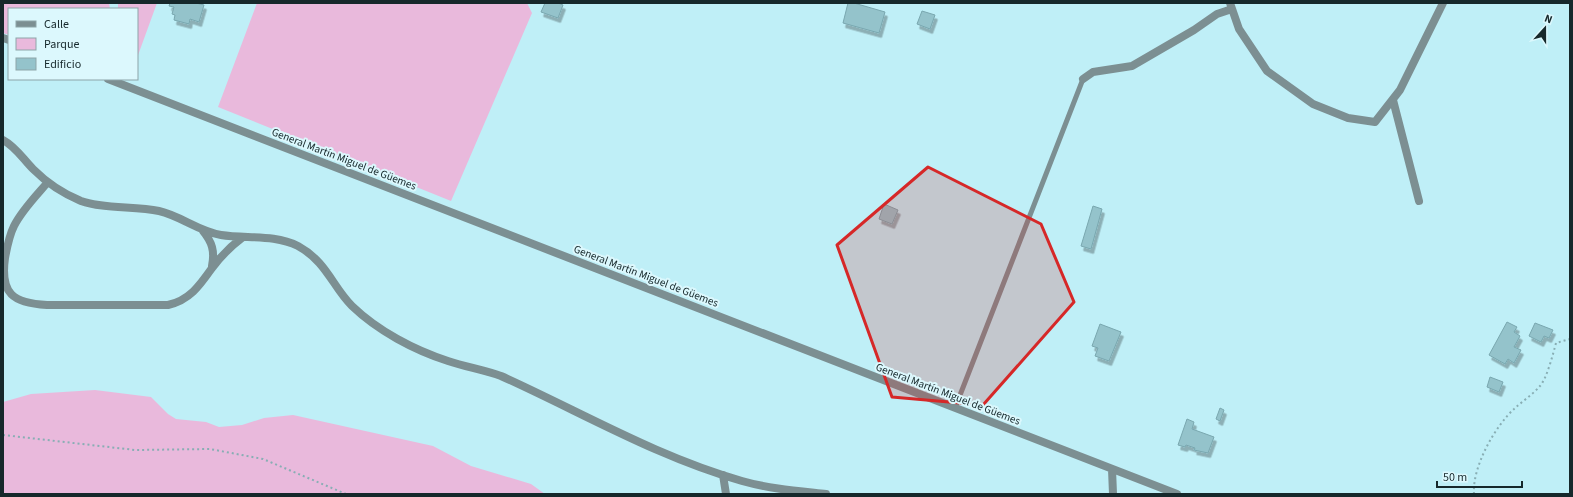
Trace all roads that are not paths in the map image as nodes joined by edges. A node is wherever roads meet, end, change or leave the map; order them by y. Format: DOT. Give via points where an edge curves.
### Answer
graph roads {
  1 [pos="1443,3"];
  2 [pos="1231,6"];
  3 [pos="1083,79"];
  4 [pos="111,80"];
  5 [pos="1393,100"];
  6 [pos="3,140"];
  7 [pos="48,182"];
  8 [pos="1419,202"];
  9 [pos="203,230"];
  10 [pos="243,237"];
  11 [pos="212,269"];
  12 [pos="955,408"];
  13 [pos="1112,469"];
  14 [pos="723,475"];
  15 [pos="783,489"];
  16 [pos="726,494"];
  17 [pos="773,494"];
  18 [pos="826,494"];
  19 [pos="1113,494"];
  20 [pos="1177,494"];
  1 -- 5 [label="street"];
  2 -- 3 [label="street" via="1132,66 1093,72"];
  2 -- 5 [label="street" via="1239,29 1267,71 1313,104 1348,118 1375,122"];
  3 -- 12 [label="lane"];
  4 -- 12 [label="street, General Martín Miguel de Güemes"];
  5 -- 8 [label="street"];
  6 -- 7 [label="street"];
  7 -- 9 [label="street" via="81,200 158,211"];
  7 -- 11 [label="street" via="18,220 8,242 3,281 9,293 20,302 46,305 168,305 178,303 196,290"];
  9 -- 10 [label="street" via="219,235"];
  9 -- 11 [label="street" via="213,247"];
  10 -- 11 [label="street" via="225,252"];
  10 -- 14 [label="street" via="275,239 298,247 325,269 351,305 369,320 409,345 448,361 501,376 673,458"];
  12 -- 13 [label="street, General Martín Miguel de Güemes"];
  13 -- 19 [label="street"];
  13 -- 20 [label="street, General Martín Miguel de Güemes"];
  14 -- 15 [label="street" via="744,482"];
  14 -- 16 [label="street"];
  15 -- 17 [label="street"];
  15 -- 18 [label="street"];
}
